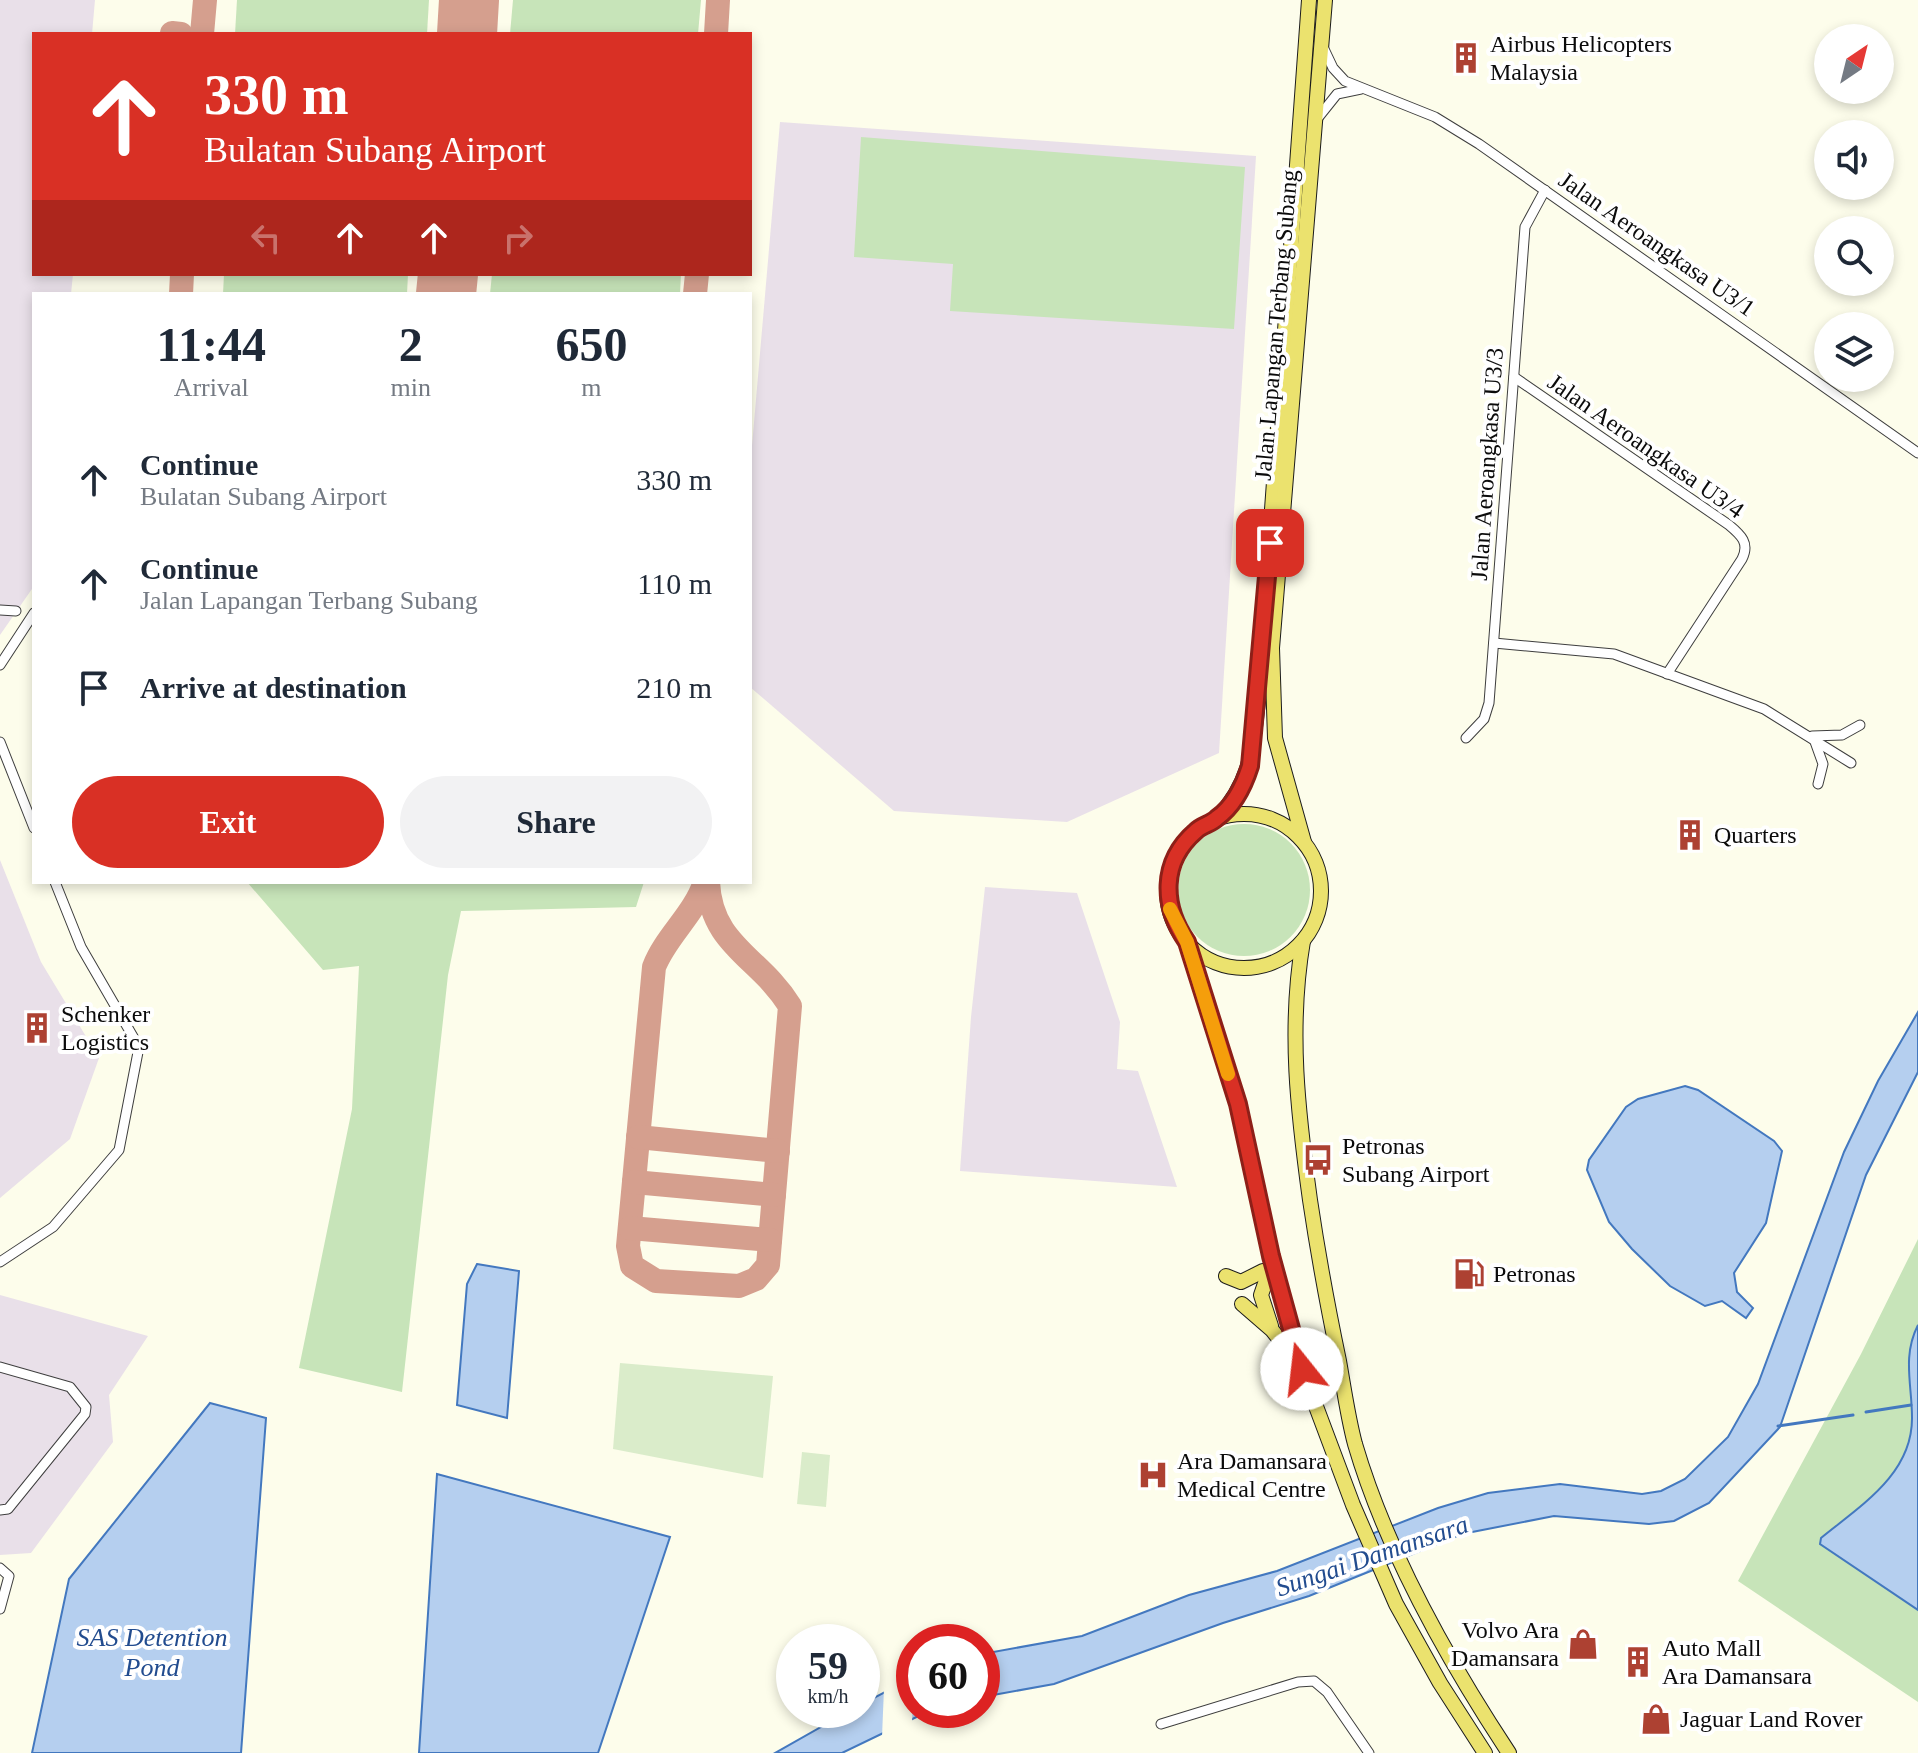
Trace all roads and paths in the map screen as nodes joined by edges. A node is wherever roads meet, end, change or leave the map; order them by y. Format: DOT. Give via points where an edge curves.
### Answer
graph roads {
  1 [pos="1309,0"];
  2 [pos="1325,0"];
  3 [pos="1322,41"];
  4 [pos="1361,89"];
  5 [pos="1315,123"];
  6 [pos="1545,190"];
  7 [pos="1514,377"];
  8 [pos="1918,453"];
  9 [pos="0,610"];
  10 [pos="16,611"];
  11 [pos="32,616"];
  12 [pos="1494,643"];
  13 [pos="0,665"];
  14 [pos="1667,674"];
  15 [pos="1860,725"];
  16 [pos="1812,736"];
  17 [pos="1466,738"];
  18 [pos="0,742"];
  19 [pos="1851,763"];
  20 [pos="1818,784"];
  21 [pos="1218,818"];
  22 [pos="32,823"];
  23 [pos="1304,842"];
  24 [pos="56,884"];
  25 [pos="1303,941"];
  26 [pos="1187,942"];
  27 [pos="0,1262"];
  28 [pos="1269,1264"];
  29 [pos="1226,1276"];
  30 [pos="1272,1330"];
  31 [pos="0,1367"];
  32 [pos="1302,1369"];
  33 [pos="0,1510"];
  34 [pos="4,1570"];
  35 [pos="0,1609"];
  36 [pos="1161,1724"];
  37 [pos="1369,1753"];
  38 [pos="1485,1753"];
  39 [pos="1509,1753"];
  1 -- 21 [label="main road, Jalan Lapangan Terbang Subang" via="1258,702 1250,766 1236,797"];
  2 -- 3 [label="main road, Jalan Lapangan Terbang Subang"];
  3 -- 4 [label="street, Jalan Aeroangkasa U3/1" via="1333,68"];
  3 -- 5 [label="main road, Jalan Lapangan Terbang Subang"];
  4 -- 5 [label="street" via="1337,94"];
  4 -- 6 [label="street, Jalan Aeroangkasa U3/1" via="1435,117"];
  5 -- 23 [label="main road, Jalan Lapangan Terbang Subang" via="1272,648 1275,738"];
  6 -- 7 [label="street, Jalan Aeroangkasa U3/3" via="1525,227"];
  6 -- 8 [label="street, Jalan Aeroangkasa U3/1"];
  7 -- 12 [label="street, Jalan Aeroangkasa U3/3"];
  7 -- 14 [label="street, Jalan Aeroangkasa U3/4" via="1729,525 1743,540 1746,552"];
  9 -- 10 [label="street"];
  11 -- 13 [label="street"];
  12 -- 14 [label="street" via="1602,652"];
  12 -- 17 [label="street, Jalan Aeroangkasa U3/3" via="1487,711"];
  14 -- 16 [label="street" via="1764,709"];
  15 -- 16 [label="street" via="1842,735"];
  16 -- 19 [label="street"];
  16 -- 20 [label="street" via="1823,764"];
  18 -- 22 [label="street"];
  21 -- 23 [label="main road" via="1265,817"];
  21 -- 26 [label="main road" via="1183,843 1170,872 1168,904"];
  23 -- 25 [label="main road" via="1317,867 1321,898"];
  24 -- 27 [label="street" via="81,947 139,1047 119,1150 53,1227"];
  25 -- 26 [label="main road" via="1267,965 1246,968 1224,965"];
  25 -- 39 [label="main road" via="1295,1006 1299,1121 1319,1266 1355,1442 1417,1594"];
  26 -- 28 [label="main road" via="1238,1104"];
  28 -- 29 [label="main road" via="1241,1282"];
  28 -- 30 [label="main road" via="1261,1295"];
  28 -- 30 [label="main road" via="1245,1300"];
  28 -- 32 [label="main road"];
  30 -- 32 [label="main road"];
  31 -- 33 [label="street" via="70,1387 86,1407 8,1509"];
  32 -- 38 [label="main road" via="1396,1604"];
  34 -- 35 [label="street"];
  36 -- 37 [label="street" via="1314,1681"];
}
